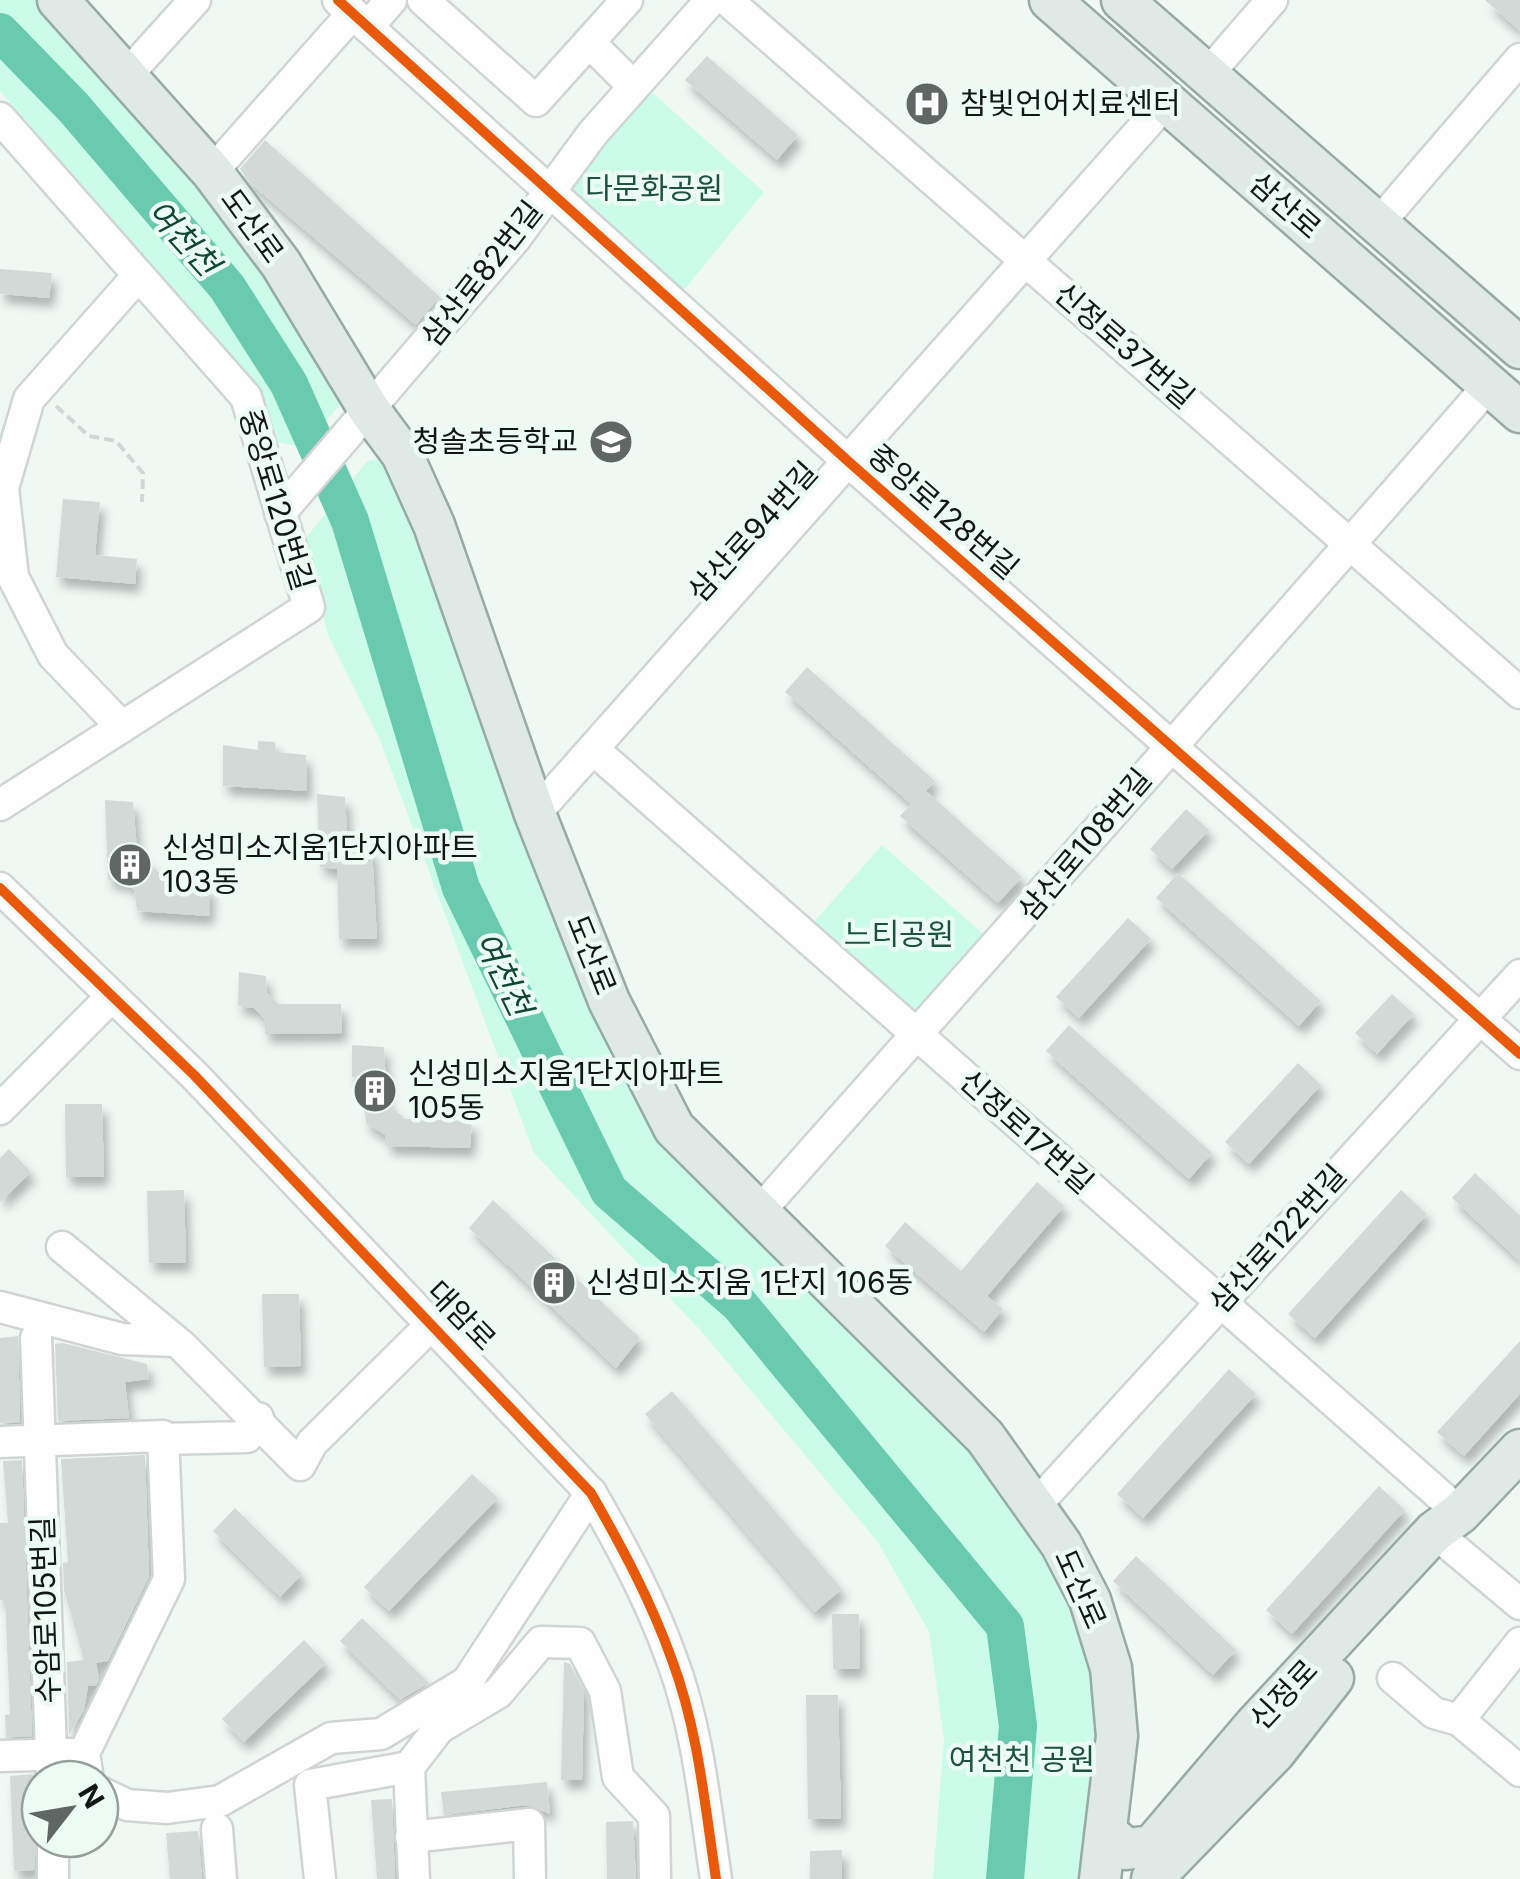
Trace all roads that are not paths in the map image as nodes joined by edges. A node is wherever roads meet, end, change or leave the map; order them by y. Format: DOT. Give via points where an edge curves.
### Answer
graph roads {
  1 [pos="58,0"];
  2 [pos="195,0"];
  3 [pos="391,0"];
  4 [pos="424,0"];
  5 [pos="626,0"];
  6 [pos="711,0"];
  7 [pos="728,0"];
  8 [pos="1050,0"];
  9 [pos="1122,0"];
  10 [pos="1272,0"];
  11 [pos="353,13"];
  12 [pos="589,42"];
  13 [pos="1520,60"];
  14 [pos="127,75"];
  15 [pos="1207,75"];
  16 [pos="633,86"];
  17 [pos="1166,102"];
  18 [pos="0,118"];
  19 [pos="212,172"];
  20 [pos="548,188"];
  21 [pos="1378,224"];
  22 [pos="1027,262"];
  23 [pos="138,277"];
  24 [pos="1520,348"];
  25 [pos="1488,384"];
  26 [pos="370,411"];
  27 [pos="1520,412"];
  28 [pos="849,462"];
  29 [pos="280,512"];
  30 [pos="1352,543"];
  31 [pos="1520,693"];
  32 [pos="122,727"];
  33 [pos="1170,745"];
  34 [pos="593,749"];
  35 [pos="0,805"];
  36 [pos="535,814"];
  37 [pos="0,888"];
  38 [pos="1520,975"];
  39 [pos="112,996"];
  40 [pos="1479,1018"];
  41 [pos="916,1034"];
  42 [pos="1520,1054"];
  43 [pos="0,1108"];
  44 [pos="759,1212"];
  45 [pos="62,1247"];
  46 [pos="1220,1304"];
  47 [pos="0,1307"];
  48 [pos="433,1323"];
  49 [pos="36,1338"];
  50 [pos="175,1341"];
  51 [pos="258,1418"];
  52 [pos="163,1439"];
  53 [pos="40,1440"];
  54 [pos="0,1442"];
  55 [pos="1520,1450"];
  56 [pos="591,1493"];
  57 [pos="1036,1504"];
  58 [pos="1447,1529"];
  59 [pos="1520,1604"];
  60 [pos="1520,1643"];
  61 [pos="1393,1678"];
  62 [pos="1458,1720"];
  63 [pos="52,1759"];
  64 [pos="89,1759"];
  65 [pos="409,1767"];
  66 [pos="1520,1772"];
  67 [pos="120,1802"];
  68 [pos="217,1829"];
  69 [pos="1106,1832"];
  70 [pos="411,1837"];
  71 [pos="1152,1862"];
  72 [pos="221,1879"];
  73 [pos="320,1879"];
  74 [pos="414,1879"];
  75 [pos="519,1879"];
  76 [pos="530,1879"];
  77 [pos="655,1879"];
  78 [pos="716,1879"];
  79 [pos="1100,1879"];
  80 [pos="1118,1879"];
  1 -- 14 [label="main road, 도산로"];
  2 -- 14 [label="street"];
  3 -- 11 [label="street"];
  4 -- 12 [label="street" via="536,101"];
  5 -- 12 [label="street"];
  6 -- 16 [label="street, 삼산로82번길"];
  7 -- 22 [label="street, 신정로37번길"];
  8 -- 17 [label="main road, 삼산로"];
  9 -- 15 [label="main road, 삼산로"];
  10 -- 15 [label="street"];
  11 -- 19 [label="street"];
  11 -- 20 [label="street, 중앙로128번길"];
  12 -- 16 [label="street"];
  13 -- 21 [label="street"];
  14 -- 19 [label="main road, 도산로"];
  15 -- 21 [label="main road, 삼산로"];
  16 -- 20 [label="street, 삼산로82번길"];
  17 -- 22 [label="street, 삼산로94번길"];
  17 -- 25 [label="main road, 삼산로"];
  18 -- 23 [label="street, 중앙로120번길"];
  19 -- 26 [label="main road, 도산로" via="281,264"];
  20 -- 26 [label="street, 삼산로82번길" via="514,240"];
  20 -- 28 [label="street, 중앙로128번길"];
  21 -- 24 [label="main road, 삼산로"];
  22 -- 28 [label="street, 삼산로94번길"];
  22 -- 30 [label="street, 신정로37번길"];
  23 -- 29 [label="street, 중앙로120번길" via="246,398"];
  23 -- 32 [label="street" via="29,399 3,488 13,577 54,655"];
  25 -- 27 [label="main road, 삼산로"];
  25 -- 30 [label="street, 삼산로108번길"];
  26 -- 29 [label="street, 삼산로82번길"];
  26 -- 36 [label="main road, 도산로" via="402,454 429,514"];
  28 -- 33 [label="street, 중앙로128번길"];
  28 -- 34 [label="street, 삼산로94번길"];
  29 -- 32 [label="street, 중앙로120번길" via="308,607"];
  30 -- 31 [label="street, 신정로37번길"];
  30 -- 33 [label="street, 삼산로108번길"];
  32 -- 35 [label="street, 중앙로120번길"];
  33 -- 40 [label="street, 중앙로128번길"];
  33 -- 41 [label="street, 삼산로108번길"];
  34 -- 36 [label="street, 삼산로94번길"];
  34 -- 41 [label="street, 신정로17번길"];
  36 -- 44 [label="main road, 도산로" via="648,1085 674,1128"];
  37 -- 39 [label="street, 대암로"];
  38 -- 40 [label="street, 삼산로122번길"];
  39 -- 43 [label="street"];
  39 -- 48 [label="street, 대암로"];
  40 -- 42 [label="street, 중앙로128번길"];
  40 -- 46 [label="street, 삼산로122번길"];
  41 -- 44 [label="street, 삼산로108번길"];
  41 -- 46 [label="street, 신정로17번길"];
  44 -- 57 [label="main road, 도산로" via="985,1438"];
  45 -- 50 [label="street"];
  46 -- 57 [label="street, 삼산로122번길"];
  46 -- 58 [label="street, 신정로17번길"];
  47 -- 50 [label="street" via="122,1339"];
  48 -- 51 [label="street" via="312,1444 300,1465"];
  48 -- 56 [label="street, 대암로"];
  49 -- 53 [label="street, 수암로105번길"];
  50 -- 51 [label="street"];
  51 -- 52 [label="street" via="246,1437"];
  52 -- 53 [label="street"];
  52 -- 64 [label="street, 수암로105번길" via="169,1578"];
  53 -- 54 [label="street"];
  53 -- 63 [label="street, 수암로105번길"];
  55 -- 58 [label="main road, 신정로"];
  56 -- 67 [label="street" via="467,1682 381,1734 332,1738 220,1802 168,1808"];
  56 -- 78 [label="street, 대암로" via="636,1571 674,1663 699,1760"];
  57 -- 69 [label="main road, 도산로" via="1090,1600 1111,1668 1117,1736"];
  58 -- 59 [label="street, 신정로17번길"];
  58 -- 71 [label="main road, 신정로" via="1255,1725"];
  60 -- 62 [label="street"];
  61 -- 62 [label="street" via="1434,1713"];
  62 -- 66 [label="street"];
  65 -- 70 [label="street"];
  65 -- 73 [label="street" via="310,1786"];
  65 -- 77 [label="street" via="439,1728 498,1693 540,1642 580,1643 606,1691 618,1777 654,1816"];
  68 -- 72 [label="street"];
  69 -- 71 [label="main road"];
  69 -- 79 [label="main road, 도산로"];
  70 -- 74 [label="street"];
  70 -- 76 [label="street" via="529,1824"];
  71 -- 80 [label="main road, 신정로"];
  75 -- 76 [label="street"];
}
